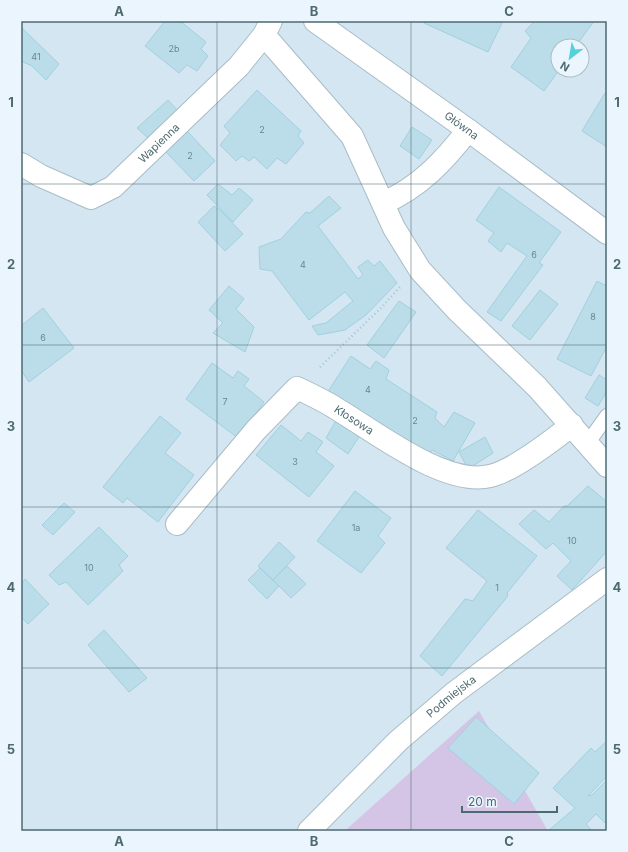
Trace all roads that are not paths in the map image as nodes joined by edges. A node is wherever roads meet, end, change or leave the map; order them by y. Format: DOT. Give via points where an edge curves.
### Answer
graph roads {
  1 [pos="315,21"];
  2 [pos="268,28"];
  3 [pos="468,130"];
  4 [pos="21,164"];
  5 [pos="383,203"];
  6 [pos="607,233"];
  7 [pos="607,416"];
  8 [pos="572,425"];
  9 [pos="587,444"];
  10 [pos="607,466"];
  11 [pos="177,524"];
  12 [pos="607,579"];
  13 [pos="309,831"];
  1 -- 3 [label="street, Główna"];
  2 -- 4 [label="street, Wapienna" via="239,66 113,187 91,198 40,176"];
  2 -- 5 [label="street" via="352,136"];
  3 -- 5 [label="street" via="423,180 401,195"];
  3 -- 6 [label="street, Główna"];
  5 -- 8 [label="street" via="394,228 420,270"];
  7 -- 9 [label="lane"];
  8 -- 9 [label="street"];
  8 -- 11 [label="street, Kłosowa" via="547,445 499,473 481,478 467,478 393,446 340,410 298,388 256,430"];
  9 -- 10 [label="street"];
  12 -- 13 [label="street, Podmiejska" via="454,693 398,741"];
}
